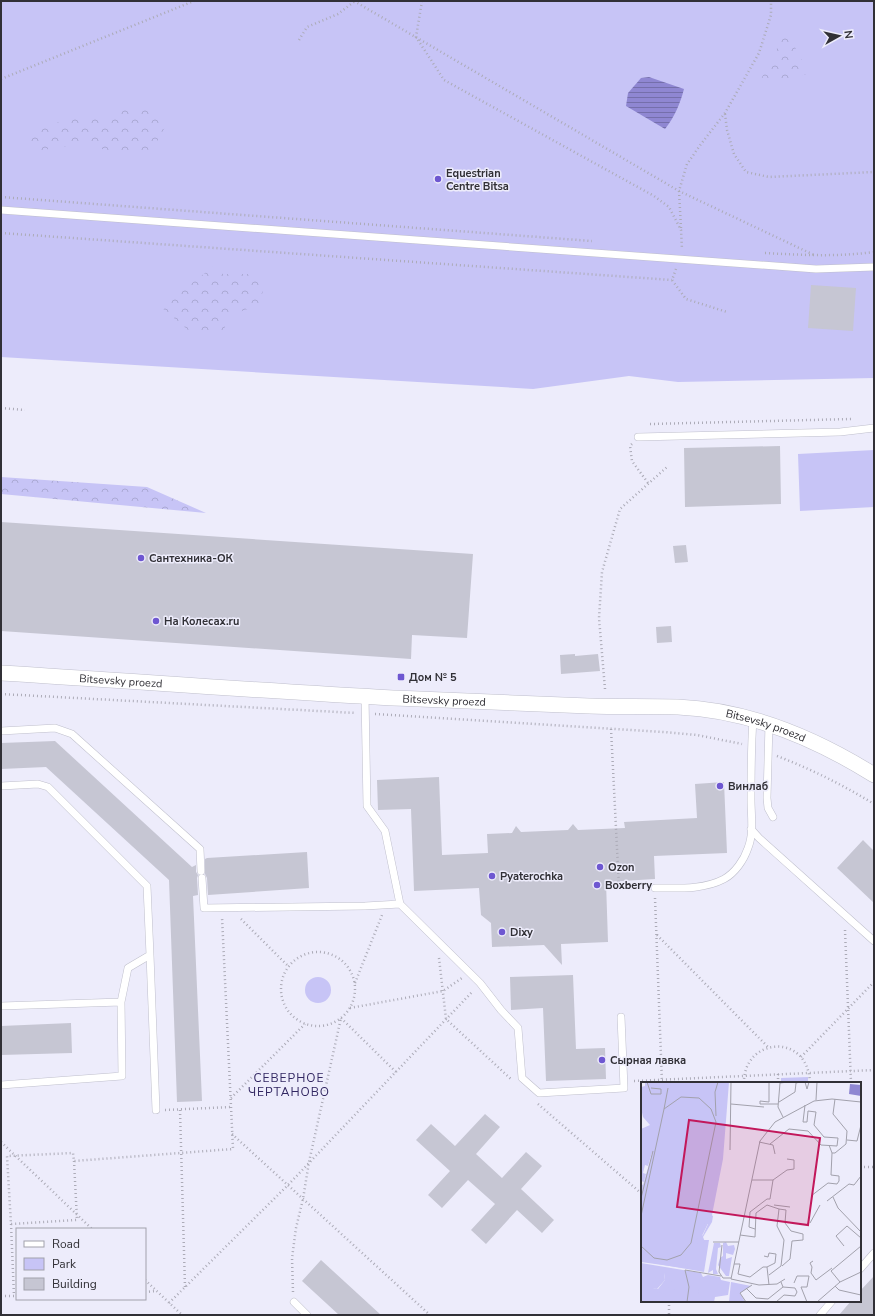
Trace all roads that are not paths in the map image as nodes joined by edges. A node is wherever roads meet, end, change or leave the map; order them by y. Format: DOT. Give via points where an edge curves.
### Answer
graph roads {
  1 [pos="1,210"];
  2 [pos="874,267"];
  3 [pos="874,428"];
  4 [pos="638,437"];
  5 [pos="1,673"];
  6 [pos="365,696"];
  7 [pos="753,720"];
  8 [pos="769,724"];
  9 [pos="1,731"];
  10 [pos="874,775"];
  11 [pos="1,786"];
  12 [pos="773,817"];
  13 [pos="752,829"];
  14 [pos="655,888"];
  15 [pos="400,904"];
  16 [pos="874,941"];
  17 [pos="150,955"];
  18 [pos="121,1002"];
  19 [pos="1,1006"];
  20 [pos="621,1017"];
  21 [pos="1,1084"];
  22 [pos="156,1110"];
  23 [pos="874,1253"];
  24 [pos="861,1268"];
  25 [pos="294,1302"];
  26 [pos="831,1302"];
  27 [pos="307,1315"];
  28 [pos="820,1315"];
  1 -- 2 [label="lane" via="816,269"];
  3 -- 4 [label="lane" via="840,432"];
  5 -- 6 [label="street, Bitsevsky proezd"];
  6 -- 7 [label="street, Bitsevsky proezd" via="606,707 679,707"];
  6 -- 15 [label="lane" via="367,806 385,831"];
  7 -- 8 [label="street, Bitsevsky proezd"];
  7 -- 13 [label="lane"];
  8 -- 10 [label="street, Bitsevsky proezd" via="852,761"];
  8 -- 12 [label="lane" via="767,798 768,808"];
  9 -- 15 [label="lane" via="55,728 72,734 200,849 204,908"];
  11 -- 17 [label="lane" via="38,784 48,787 148,886"];
  13 -- 14 [label="lane" via="749,848 743,860 734,872 724,879 692,888"];
  13 -- 16 [label="lane"];
  15 -- 20 [label="lane" via="480,983 518,1028 522,1078 539,1093 624,1088"];
  17 -- 18 [label="lane" via="128,968"];
  17 -- 22 [label="lane"];
  18 -- 19 [label="lane"];
  18 -- 21 [label="lane" via="122,1076"];
  23 -- 24 [label="lane"];
  25 -- 27 [label="lane"];
  26 -- 28 [label="lane"];
}
